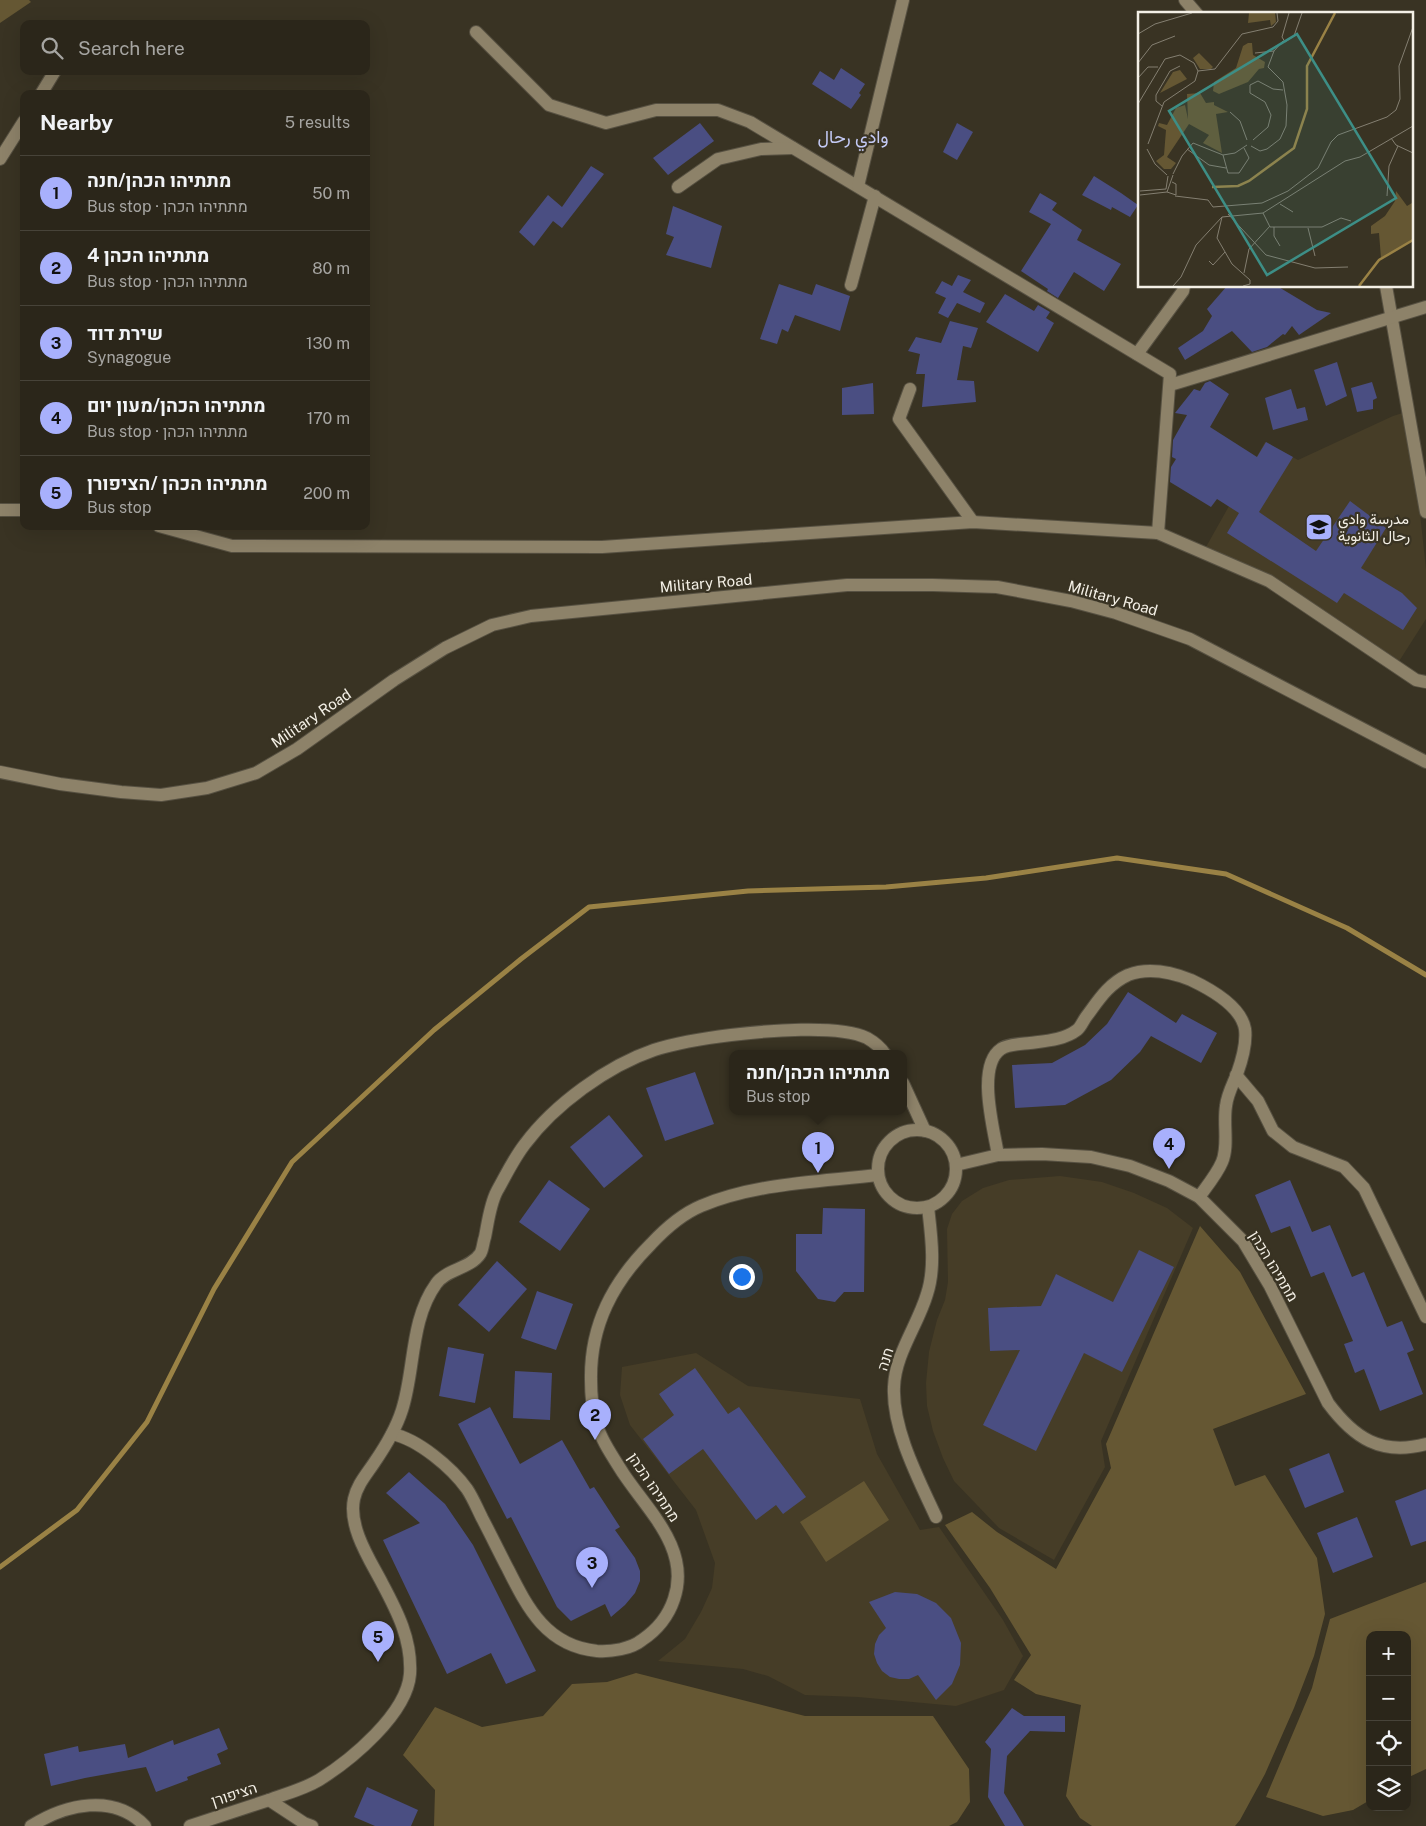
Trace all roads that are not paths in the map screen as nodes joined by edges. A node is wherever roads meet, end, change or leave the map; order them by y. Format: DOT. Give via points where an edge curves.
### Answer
graph roads {
  1 [pos="903,0"];
  2 [pos="1185,0"];
  3 [pos="1195,12"];
  4 [pos="476,32"];
  5 [pos="53,75"];
  6 [pos="43,90"];
  7 [pos="20,127"];
  8 [pos="794,148"];
  9 [pos="0,159"];
  10 [pos="858,186"];
  11 [pos="678,187"];
  12 [pos="875,196"];
  13 [pos="851,285"];
  14 [pos="1184,288"];
  15 [pos="1386,288"];
  16 [pos="1426,308"];
  17 [pos="1392,317"];
  18 [pos="1137,354"];
  19 [pos="1170,385"];
  20 [pos="910,389"];
  21 [pos="0,510"];
  22 [pos="20,510"];
  23 [pos="1426,512"];
  24 [pos="974,522"];
  25 [pos="174,530"];
  26 [pos="1158,533"];
  27 [pos="1426,682"];
  28 [pos="1426,762"];
  29 [pos="0,772"];
  30 [pos="881,1050"];
  31 [pos="1236,1075"];
  32 [pos="907,1092"];
  33 [pos="925,1131"];
  34 [pos="998,1155"];
  35 [pos="956,1165"];
  36 [pos="878,1175"];
  37 [pos="1199,1197"];
  38 [pos="928,1207"];
  39 [pos="1426,1317"];
  40 [pos="392,1434"];
  41 [pos="1426,1444"];
  42 [pos="936,1517"];
  43 [pos="269,1800"];
  44 [pos="31,1826"];
  45 [pos="145,1826"];
  46 [pos="190,1826"];
  47 [pos="312,1826"];
  1 -- 10 [label="street"];
  2 -- 3 [label="street"];
  4 -- 8 [label="street" via="549,105 606,124 656,110 718,110 750,122"];
  5 -- 6 [label="street"];
  7 -- 9 [label="street"];
  8 -- 10 [label="street"];
  8 -- 11 [label="street" via="761,149 718,159"];
  10 -- 12 [label="street"];
  12 -- 13 [label="street"];
  12 -- 18 [label="street"];
  14 -- 18 [label="street"];
  15 -- 17 [label="street"];
  16 -- 17 [label="street"];
  17 -- 19 [label="street"];
  17 -- 23 [label="street"];
  18 -- 19 [label="street" via="1170,374"];
  19 -- 26 [label="street"];
  20 -- 24 [label="street" via="899,419"];
  21 -- 22 [label="street"];
  24 -- 25 [label="street" via="602,547 232,546"];
  24 -- 26 [label="street"];
  26 -- 27 [label="street" via="1269,581 1416,680"];
  28 -- 29 [label="street, Military Road" via="1190,639 1116,612 997,587 856,585 548,614 492,625 445,648 297,749 256,773 207,788 161,795 121,792"];
  30 -- 40 [label="street" via="869,1039 834,1030 731,1035 654,1051 611,1071 568,1100 524,1144 495,1195 480,1253 470,1264 438,1280 428,1296 402,1409"];
  31 -- 34 [label="street" via="1246,1042 1245,1028 1229,1004 1207,988 1164,971 1129,975 1110,986 1077,1029 1062,1037 1000,1049 991,1062 988,1075"];
  31 -- 37 [label="street" via="1226,1104 1223,1162"];
  31 -- 39 [label="street" via="1258,1101 1273,1131 1293,1147 1344,1167 1364,1188"];
  32 -- 33 [label="street"];
  33 -- 35 [label="street" via="940,1138 952,1152"];
  33 -- 36 [label="street" via="900,1134 885,1146 879,1158"];
  34 -- 35 [label="street, מתתיהו הכהן"];
  34 -- 37 [label="street, מתתיהו הכהן" via="1091,1157 1130,1166"];
  35 -- 38 [label="street" via="950,1190"];
  36 -- 38 [label="street" via="882,1188 891,1199 903,1206"];
  36 -- 40 [label="street, מתתיהו הכהן" via="756,1189 698,1207 676,1220 632,1262 601,1316 593,1343 592,1398 596,1422 607,1447 667,1536 679,1574 674,1599 662,1621 636,1644 601,1651 582,1649 548,1630 533,1615 520,1593 469,1491 454,1474 418,1445"];
  37 -- 41 [label="street, מתתיהו הכהן" via="1243,1241 1270,1286 1328,1403 1340,1419 1355,1433 1382,1446 1397,1449"];
  38 -- 42 [label="street, חנה" via="932,1249 928,1293 898,1365 894,1387 902,1438"];
  40 -- 43 [label="street" via="358,1485 353,1502 354,1520 362,1544 397,1610 405,1633 410,1677 401,1700 372,1740 317,1781"];
  43 -- 46 [label="street, הציפורן"];
  43 -- 47 [label="street, הציפורן"];
  44 -- 45 [label="street" via="54,1813 91,1805 125,1810"];
}
